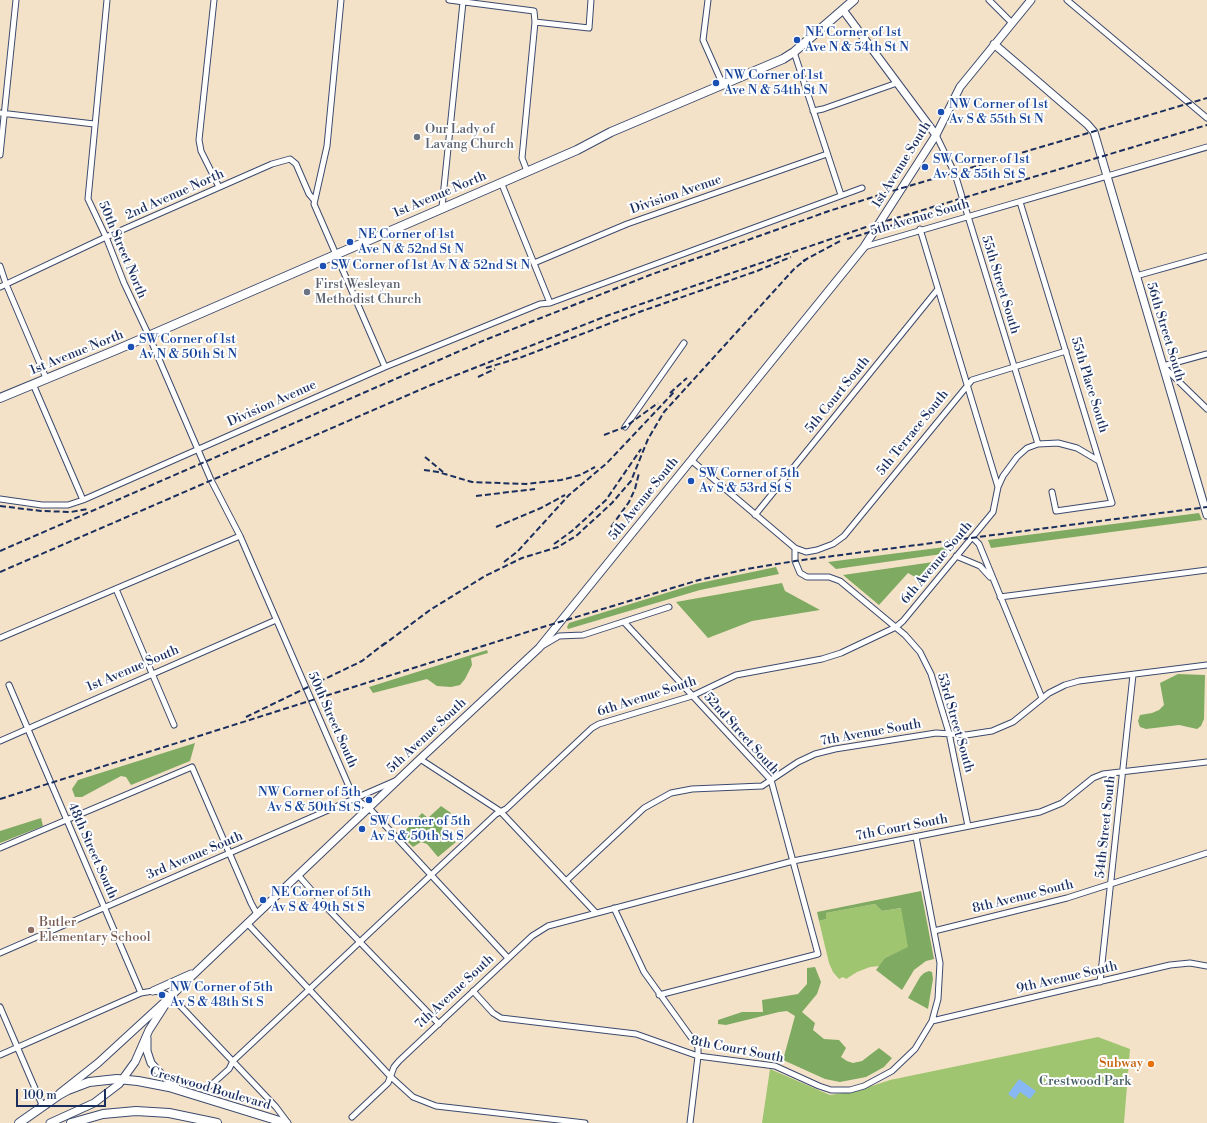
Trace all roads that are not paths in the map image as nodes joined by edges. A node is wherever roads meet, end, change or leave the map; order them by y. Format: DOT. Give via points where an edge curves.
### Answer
graph roads {
  1 [pos="16,0"];
  2 [pos="107,0"];
  3 [pos="214,0"];
  4 [pos="341,0"];
  5 [pos="449,0"];
  6 [pos="591,0"];
  7 [pos="708,0"];
  8 [pos="853,0"];
  9 [pos="989,0"];
  10 [pos="1031,0"];
  11 [pos="1067,0"];
  12 [pos="463,2"];
  13 [pos="490,2"];
  14 [pos="843,10"];
  15 [pos="535,22"];
  16 [pos="1012,23"];
  17 [pos="994,44"];
  18 [pos="794,52"];
  19 [pos="897,83"];
  20 [pos="723,85"];
  21 [pos="813,110"];
  22 [pos="2,113"];
  23 [pos="1207,118"];
  24 [pos="94,124"];
  25 [pos="936,135"];
  26 [pos="1207,147"];
  27 [pos="827,154"];
  28 [pos="0,155"];
  29 [pos="527,171"];
  30 [pos="1106,176"];
  31 [pos="501,182"];
  32 [pos="219,187"];
  33 [pos="862,188"];
  34 [pos="841,195"];
  35 [pos="314,200"];
  36 [pos="1020,202"];
  37 [pos="442,207"];
  38 [pos="968,217"];
  39 [pos="920,229"];
  40 [pos="106,237"];
  41 [pos="864,246"];
  42 [pos="336,253"];
  43 [pos="1207,256"];
  44 [pos="534,263"];
  45 [pos="0,266"];
  46 [pos="1136,276"];
  47 [pos="6,284"];
  48 [pos="0,287"];
  49 [pos="938,289"];
  50 [pos="550,303"];
  51 [pos="149,336"];
  52 [pos="684,343"];
  53 [pos="1066,352"];
  54 [pos="1207,354"];
  55 [pos="1163,366"];
  56 [pos="385,367"];
  57 [pos="1014,367"];
  58 [pos="46,378"];
  59 [pos="967,383"];
  60 [pos="33,384"];
  61 [pos="0,398"];
  62 [pos="1207,408"];
  63 [pos="625,427"];
  64 [pos="1038,444"];
  65 [pos="198,449"];
  66 [pos="691,460"];
  67 [pos="1099,461"];
  68 [pos="998,487"];
  69 [pos="1052,492"];
  70 [pos="0,499"];
  71 [pos="83,500"];
  72 [pos="755,515"];
  73 [pos="1207,516"];
  74 [pos="240,536"];
  75 [pos="972,537"];
  76 [pos="795,548"];
  77 [pos="956,556"];
  78 [pos="1207,570"];
  79 [pos="993,580"];
  80 [pos="116,589"];
  81 [pos="1000,597"];
  82 [pos="669,607"];
  83 [pos="276,620"];
  84 [pos="624,622"];
  85 [pos="896,627"];
  86 [pos="0,638"];
  87 [pos="539,648"];
  88 [pos="1207,665"];
  89 [pos="1133,674"];
  90 [pos="151,675"];
  91 [pos="9,685"];
  92 [pos="692,696"];
  93 [pos="1042,698"];
  94 [pos="174,725"];
  95 [pos="27,729"];
  96 [pos="949,733"];
  97 [pos="0,741"];
  98 [pos="420,759"];
  99 [pos="1207,762"];
  100 [pos="1123,772"];
  101 [pos="398,780"];
  102 [pos="771,780"];
  103 [pos="354,798"];
  104 [pos="369,808"];
  105 [pos="500,811"];
  106 [pos="66,821"];
  107 [pos="968,826"];
  108 [pos="916,837"];
  109 [pos="0,848"];
  110 [pos="1207,852"];
  111 [pos="229,853"];
  112 [pos="793,861"];
  113 [pos="298,875"];
  114 [pos="432,875"];
  115 [pos="566,881"];
  116 [pos="1111,884"];
  117 [pos="104,908"];
  118 [pos="614,908"];
  119 [pos="596,913"];
  120 [pos="257,914"];
  121 [pos="247,923"];
  122 [pos="934,931"];
  123 [pos="360,942"];
  124 [pos="0,953"];
  125 [pos="508,958"];
  126 [pos="1207,966"];
  127 [pos="195,972"];
  128 [pos="1100,982"];
  129 [pos="309,990"];
  130 [pos="153,991"];
  131 [pos="473,991"];
  132 [pos="141,993"];
  133 [pos="659,995"];
  134 [pos="170,997"];
  135 [pos="0,1007"];
  136 [pos="932,1021"];
  137 [pos="439,1024"];
  138 [pos="149,1030"];
  139 [pos="18,1047"];
  140 [pos="0,1055"];
  141 [pos="698,1056"];
  142 [pos="233,1061"];
  143 [pos="391,1077"];
  144 [pos="123,1079"];
  145 [pos="210,1086"];
  146 [pos="180,1090"];
  147 [pos="58,1095"];
  148 [pos="43,1107"];
  149 [pos="352,1117"];
  150 [pos="19,1123"];
  151 [pos="50,1123"];
  152 [pos="71,1123"];
  153 [pos="217,1123"];
  154 [pos="287,1123"];
  155 [pos="585,1123"];
  156 [pos="690,1123"];
  1 -- 22 [label="street"];
  2 -- 24 [label="street, 50th Street North"];
  3 -- 32 [label="street" via="199,140 201,151"];
  4 -- 35 [label="street" via="327,146"];
  5 -- 12 [label="street"];
  6 -- 15 [label="street" via="589,28"];
  7 -- 20 [label="street" via="703,40"];
  8 -- 14 [label="main road, 1st Avenue North"];
  9 -- 16 [label="street"];
  10 -- 16 [label="street, 1st Avenue South"];
  11 -- 23 [label="street"];
  12 -- 13 [label="street"];
  12 -- 37 [label="street"];
  13 -- 15 [label="street" via="534,11"];
  14 -- 18 [label="main road, 1st Avenue North"];
  14 -- 19 [label="street"];
  15 -- 29 [label="street" via="522,158"];
  16 -- 17 [label="street, 1st Avenue South"];
  17 -- 25 [label="street, 1st Avenue South" via="960,88"];
  17 -- 30 [label="street, 56th Street South" via="1094,132"];
  18 -- 20 [label="main road, 1st Avenue North"];
  18 -- 21 [label="street"];
  19 -- 21 [label="street" via="823,110"];
  19 -- 25 [label="street"];
  20 -- 29 [label="main road, 1st Avenue North"];
  21 -- 27 [label="street"];
  22 -- 24 [label="street"];
  22 -- 28 [label="street"];
  24 -- 40 [label="street, 50th Street North" via="88,199"];
  25 -- 38 [label="street, 55th Street South" via="955,174"];
  25 -- 41 [label="street, 1st Avenue South"];
  26 -- 30 [label="street, 5th Avenue South"];
  27 -- 34 [label="street"];
  27 -- 44 [label="street, Division Avenue" via="627,224"];
  29 -- 31 [label="main road, 1st Avenue North"];
  30 -- 36 [label="street, 5th Avenue South"];
  30 -- 46 [label="street, 56th Street South"];
  31 -- 37 [label="main road, 1st Avenue North"];
  31 -- 44 [label="street"];
  32 -- 35 [label="street, 2nd Avenue North" via="290,159 296,164"];
  32 -- 40 [label="street, 2nd Avenue North"];
  33 -- 34 [label="street, Division Avenue"];
  34 -- 50 [label="street, Division Avenue"];
  35 -- 42 [label="street"];
  36 -- 38 [label="street, 5th Avenue South"];
  36 -- 53 [label="street, 55th Place South"];
  37 -- 42 [label="main road, 1st Avenue North"];
  38 -- 39 [label="street, 5th Avenue South"];
  38 -- 57 [label="street, 55th Street South"];
  39 -- 41 [label="street, 5th Avenue South"];
  39 -- 49 [label="street"];
  40 -- 47 [label="street, 2nd Avenue North"];
  40 -- 51 [label="street, 50th Street North"];
  41 -- 66 [label="street, 5th Avenue South"];
  42 -- 51 [label="main road, 1st Avenue North"];
  42 -- 56 [label="street"];
  43 -- 46 [label="street"];
  44 -- 50 [label="street"];
  45 -- 47 [label="street"];
  46 -- 55 [label="street, 56th Street South"];
  47 -- 48 [label="street, 2nd Avenue North"];
  47 -- 58 [label="street"];
  49 -- 59 [label="street"];
  49 -- 72 [label="street, 5th Court South"];
  50 -- 56 [label="street, Division Avenue" via="540,304"];
  51 -- 58 [label="main road, 1st Avenue North"];
  51 -- 65 [label="street, 50th Street North"];
  52 -- 63 [label="street"];
  53 -- 57 [label="street"];
  53 -- 67 [label="street, 55th Place South"];
  54 -- 55 [label="street"];
  55 -- 62 [label="street"];
  55 -- 73 [label="street, 56th Street South"];
  56 -- 65 [label="street, Division Avenue"];
  57 -- 59 [label="street"];
  57 -- 64 [label="street, 55th Street South"];
  58 -- 60 [label="main road, 1st Avenue North"];
  59 -- 68 [label="street"];
  59 -- 76 [label="street, 5th Terrace South" via="844,536 833,544 817,550 806,552"];
  60 -- 61 [label="main road, 1st Avenue North"];
  60 -- 71 [label="street"];
  64 -- 67 [label="street, 6th Avenue South" via="1058,443 1077,448"];
  64 -- 68 [label="street, 6th Avenue South" via="1027,448 1016,457"];
  65 -- 71 [label="street, Division Avenue"];
  65 -- 74 [label="street, 50th Street South"];
  66 -- 72 [label="street"];
  66 -- 87 [label="street, 5th Avenue South"];
  67 -- 69 [label="street, 55th Place South" via="1112,503 1056,511"];
  68 -- 75 [label="street, 6th Avenue South" via="993,512"];
  70 -- 71 [label="street, Division Avenue" via="42,505 63,505"];
  72 -- 76 [label="street"];
  74 -- 80 [label="street"];
  74 -- 83 [label="street, 50th Street South"];
  75 -- 77 [label="street, 6th Avenue South"];
  75 -- 79 [label="street" via="979,544"];
  76 -- 85 [label="street, 53rd Street South" via="797,569 802,575 810,578 836,579"];
  77 -- 79 [label="street" via="980,566"];
  77 -- 85 [label="street, 6th Avenue South"];
  78 -- 81 [label="street"];
  79 -- 81 [label="street"];
  80 -- 86 [label="street"];
  80 -- 90 [label="street"];
  81 -- 93 [label="street"];
  82 -- 84 [label="street"];
  83 -- 90 [label="street, 1st Avenue South"];
  83 -- 103 [label="street, 50th Street South"];
  84 -- 87 [label="street" via="583,635 560,636"];
  84 -- 92 [label="street, 52nd Street South"];
  85 -- 92 [label="street, 6th Avenue South" via="841,653 822,659 743,673"];
  85 -- 96 [label="street, 53rd Street South" via="920,652 931,674"];
  87 -- 98 [label="street, 5th Avenue South"];
  88 -- 89 [label="street, 7th Avenue South"];
  89 -- 93 [label="street, 7th Avenue South" via="1072,683"];
  89 -- 100 [label="street, 54th Street South"];
  90 -- 94 [label="street"];
  90 -- 95 [label="street, 1st Avenue South"];
  91 -- 95 [label="street, 48th Street South"];
  92 -- 102 [label="street, 52nd Street South"];
  92 -- 105 [label="street, 6th Avenue South" via="595,726 506,809"];
  93 -- 96 [label="street, 7th Avenue South" via="1017,719 998,730 974,735"];
  95 -- 97 [label="street, 1st Avenue South"];
  95 -- 106 [label="street, 48th Street South"];
  96 -- 102 [label="street, 7th Avenue South" via="825,752 798,762"];
  96 -- 107 [label="street, 53rd Street South"];
  98 -- 101 [label="street, 5th Avenue South"];
  98 -- 105 [label="street"];
  99 -- 100 [label="street, 7th Court South"];
  100 -- 107 [label="street, 7th Court South" via="1096,776 1068,799 1047,810"];
  100 -- 116 [label="street, 54th Street South"];
  101 -- 103 [label="street, 3rd Avenue South"];
  101 -- 104 [label="street, 5th Avenue South"];
  102 -- 112 [label="street, 52nd Street South"];
  102 -- 115 [label="street, 7th Avenue South" via="762,786 685,790 657,799 644,808"];
  103 -- 104 [label="street"];
  103 -- 111 [label="street, 3rd Avenue South"];
  104 -- 113 [label="street, 5th Avenue South"];
  104 -- 114 [label="street"];
  105 -- 114 [label="street, 6th Avenue South"];
  105 -- 115 [label="street"];
  106 -- 109 [label="street"];
  106 -- 111 [label="street" via="192,767"];
  106 -- 117 [label="street, 48th Street South"];
  107 -- 108 [label="street, 7th Court South"];
  108 -- 112 [label="street, 7th Court South"];
  108 -- 122 [label="street"];
  110 -- 116 [label="street, 8th Avenue South"];
  111 -- 117 [label="street, 3rd Avenue South"];
  111 -- 120 [label="street"];
  112 -- 118 [label="street, 7th Court South"];
  112 -- 133 [label="street, 52nd Street South" via="818,954"];
  113 -- 120 [label="street, 5th Avenue South"];
  113 -- 123 [label="street"];
  114 -- 123 [label="street, 6th Avenue South"];
  114 -- 125 [label="street"];
  115 -- 119 [label="street"];
  116 -- 122 [label="street, 8th Avenue South" via="1067,898"];
  116 -- 128 [label="street, 54th Street South"];
  117 -- 124 [label="street, 3rd Avenue South"];
  117 -- 132 [label="street, 48th Street South"];
  118 -- 119 [label="street, 7th Court South"];
  118 -- 133 [label="street" via="640,964"];
  119 -- 125 [label="street, 7th Avenue South" via="542,929"];
  120 -- 121 [label="street, 5th Avenue South"];
  121 -- 127 [label="street, 5th Avenue South"];
  121 -- 129 [label="street"];
  122 -- 136 [label="street" via="940,976 938,999"];
  123 -- 129 [label="street, 6th Avenue South"];
  123 -- 137 [label="street"];
  125 -- 131 [label="street, 7th Avenue South"];
  126 -- 128 [label="street, 9th Avenue South" via="1176,964"];
  127 -- 130 [label="street"];
  127 -- 134 [label="street, 5th Avenue South"];
  128 -- 136 [label="street, 9th Avenue South"];
  129 -- 142 [label="street, 6th Avenue South"];
  129 -- 143 [label="street"];
  130 -- 132 [label="street"];
  130 -- 134 [label="street"];
  131 -- 137 [label="street, 7th Avenue South"];
  131 -- 141 [label="street, 8th Court South" via="501,1018 636,1034"];
  132 -- 139 [label="street"];
  133 -- 141 [label="street" via="696,1042"];
  134 -- 138 [label="street, 5th Avenue South"];
  134 -- 142 [label="street"];
  134 -- 147 [label="street, 5th Avenue South" via="98,1063"];
  135 -- 139 [label="street"];
  136 -- 141 [label="street, 8th Court South" via="921,1041 900,1064 874,1082 850,1090 825,1088 768,1064"];
  137 -- 143 [label="street, 7th Avenue South" via="399,1061"];
  138 -- 144 [label="street, 5th Avenue South" via="135,1062"];
  138 -- 146 [label="street" via="147,1046 151,1063"];
  139 -- 140 [label="street"];
  139 -- 148 [label="street"];
  141 -- 156 [label="street"];
  142 -- 145 [label="street, 6th Avenue South" via="229,1069"];
  142 -- 154 [label="street"];
  143 -- 149 [label="street, 7th Avenue South" via="388,1083"];
  143 -- 155 [label="street" via="413,1097 436,1106"];
  144 -- 146 [label="main road, Crestwood Boulevard"];
  144 -- 147 [label="main road, Crestwood Boulevard" via="89,1082"];
  144 -- 151 [label="street, 5th Avenue South" via="94,1103"];
  146 -- 154 [label="main road, Crestwood Boulevard"];
  147 -- 148 [label="main road, 5th Avenue South"];
  148 -- 150 [label="main road, 5th Avenue South"];
  152 -- 153 [label="main road" via="103,1114 136,1111 169,1113"];
}
